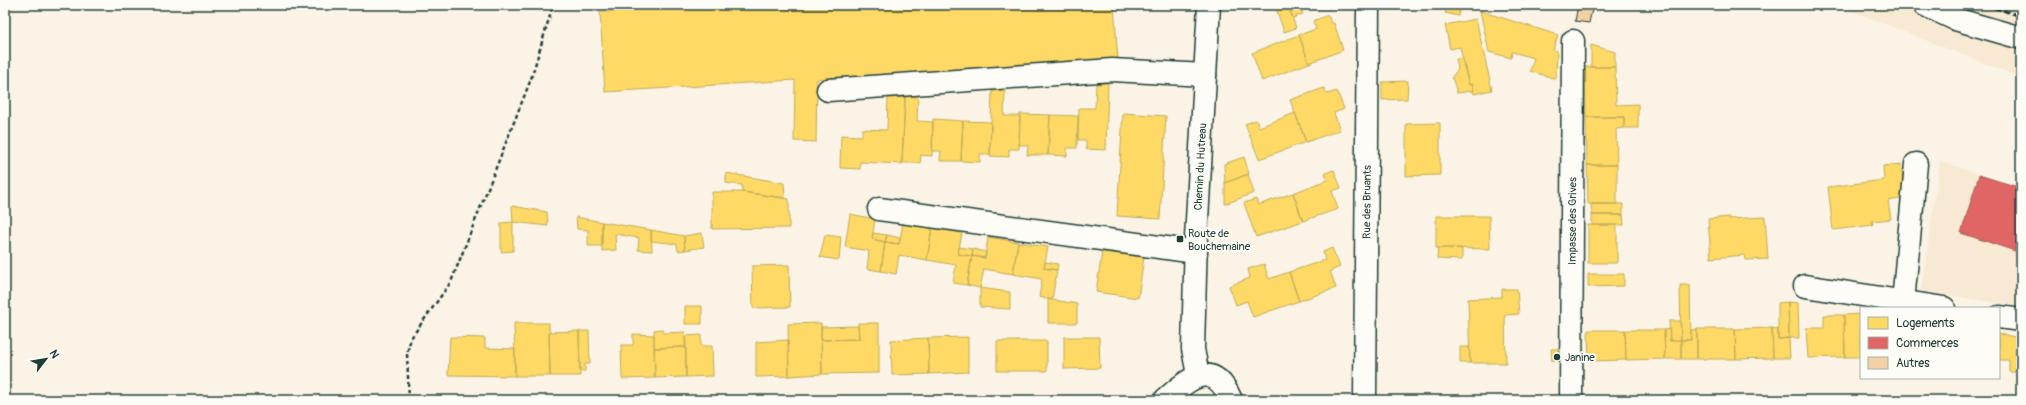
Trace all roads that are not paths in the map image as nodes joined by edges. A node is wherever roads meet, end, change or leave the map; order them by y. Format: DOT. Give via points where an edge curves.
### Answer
graph roads {
  1 [pos="1209,5"];
  2 [pos="1368,5"];
  3 [pos="1928,6"];
  4 [pos="2021,38"];
  5 [pos="1573,42"];
  6 [pos="1205,75"];
  7 [pos="828,90"];
  8 [pos="1916,164"];
  9 [pos="879,209"];
  10 [pos="1196,252"];
  11 [pos="1805,286"];
  12 [pos="1903,302"];
  13 [pos="1937,307"];
  14 [pos="2000,317"];
  15 [pos="2021,320"];
  16 [pos="1198,375"];
  17 [pos="1165,400"];
  18 [pos="1231,400"];
  19 [pos="1365,400"];
  20 [pos="1571,400"];
  1 -- 6 [label="street, Chemin du Hutreau"];
  2 -- 19 [label="street, Rue des Bruants"];
  3 -- 4 [label="street" via="1955,19"];
  5 -- 20 [label="street, Impasse des Grives"];
  6 -- 7 [label="street" via="1112,70"];
  6 -- 10 [label="street, Chemin du Hutreau"];
  8 -- 12 [label="street"];
  9 -- 10 [label="street"];
  10 -- 16 [label="street, Chemin du Hutreau" via="1192,349"];
  11 -- 12 [label="street"];
  12 -- 13 [label="street"];
  14 -- 15 [label="street"];
  16 -- 17 [label="street" via="1185,382"];
  16 -- 18 [label="street" via="1212,376 1224,386"];
}
